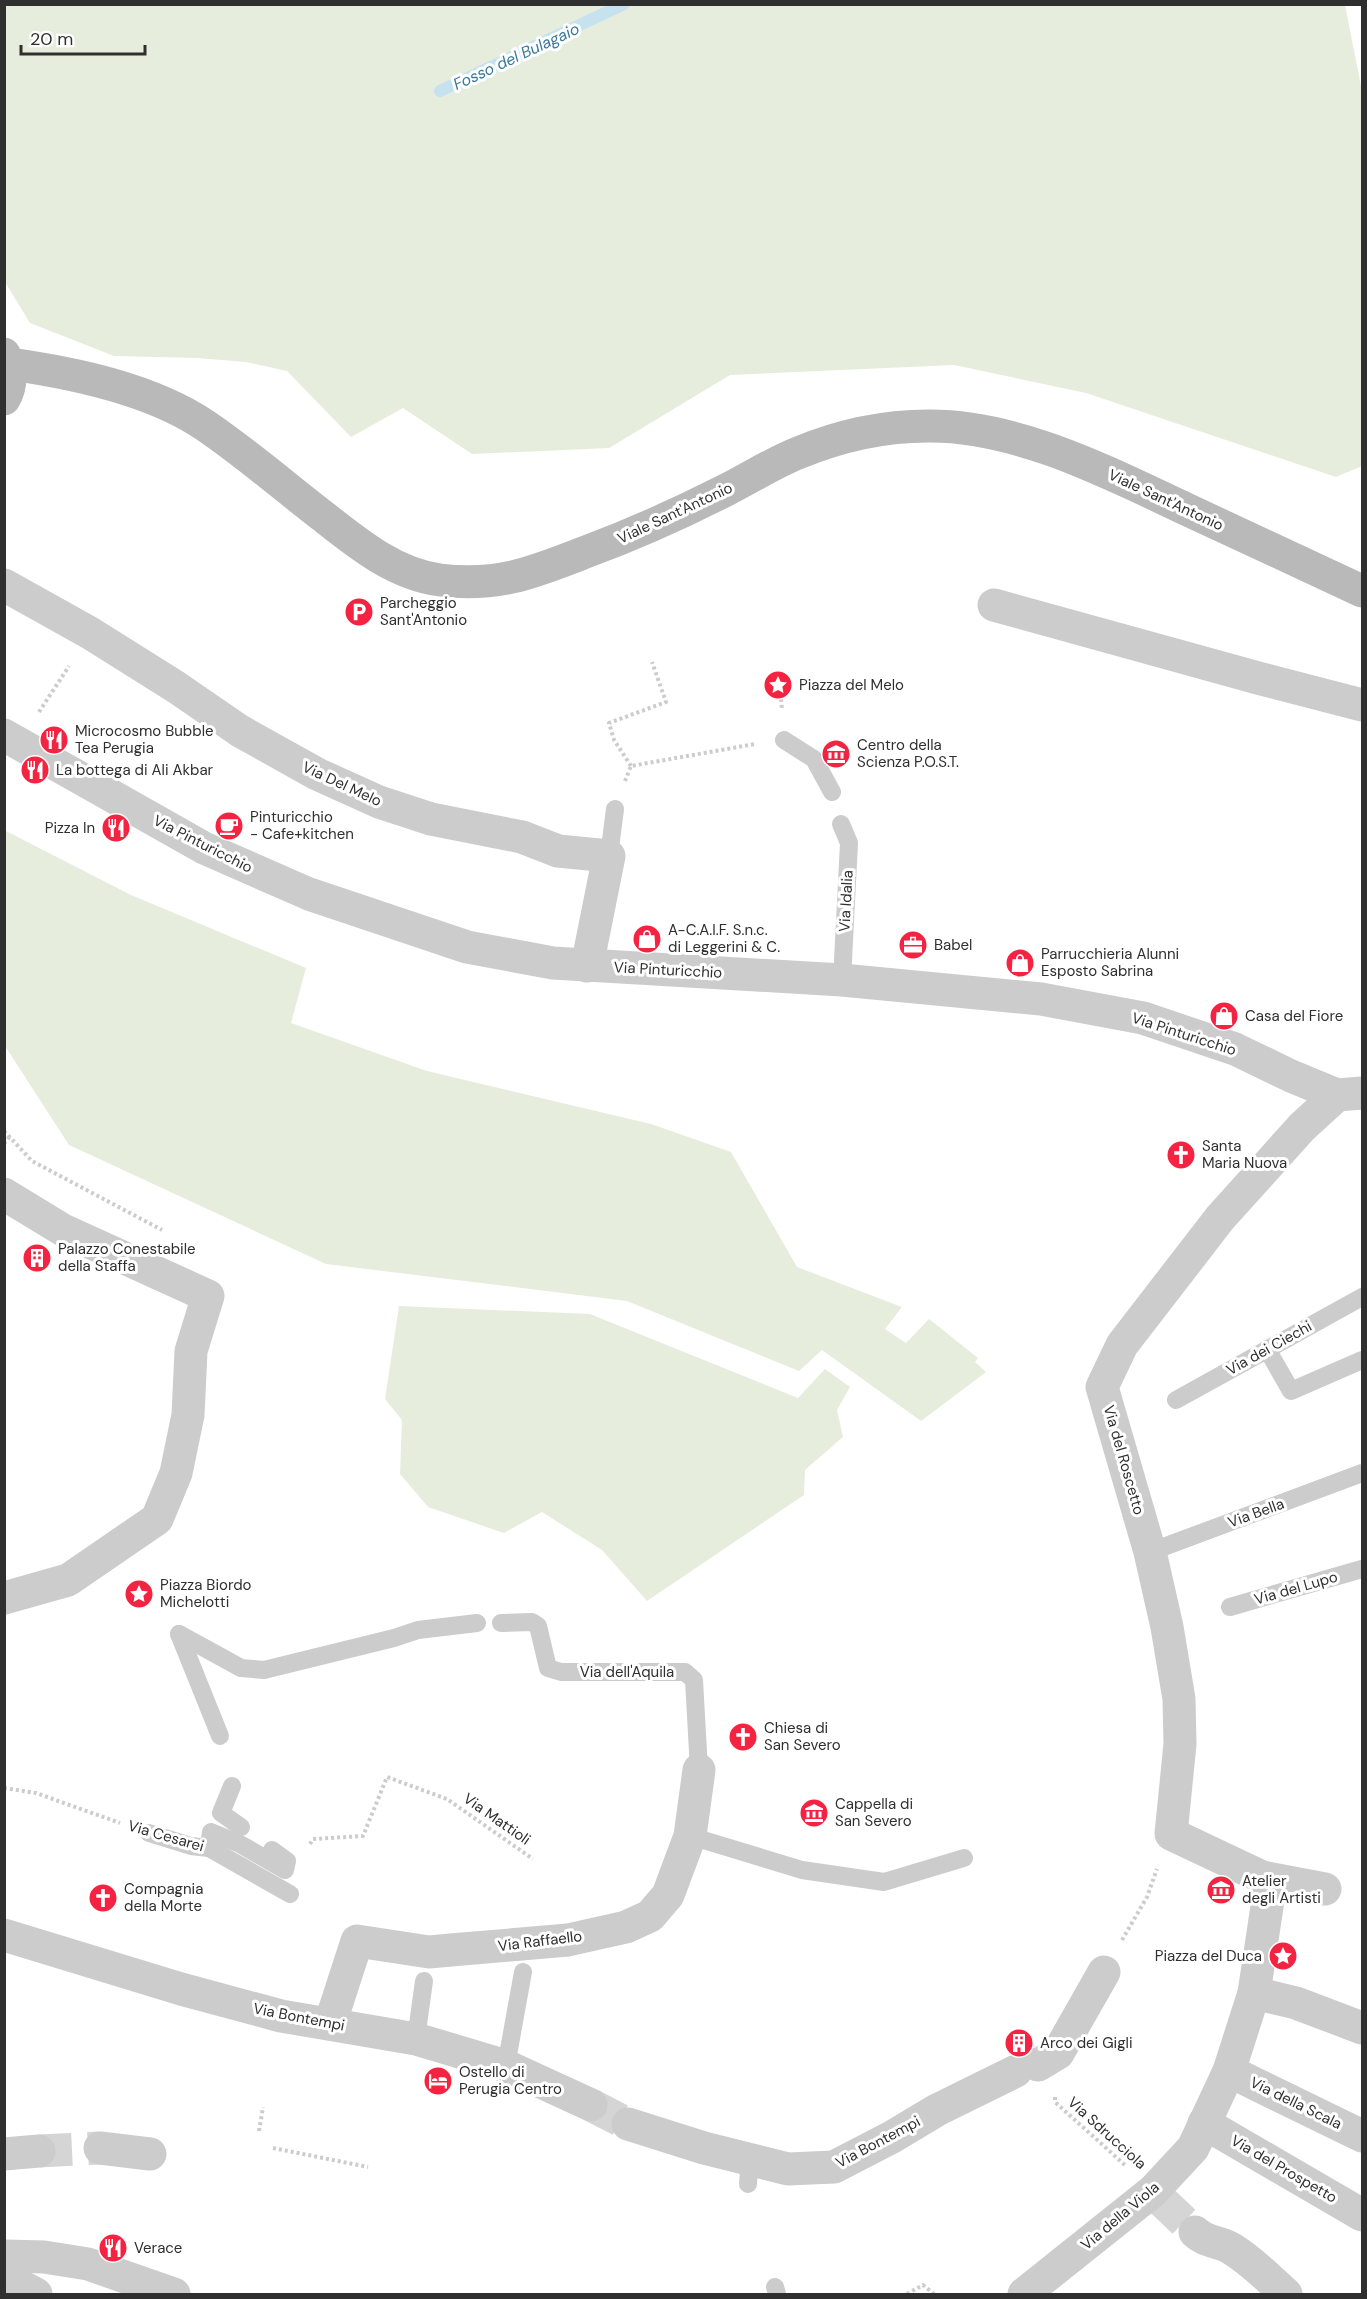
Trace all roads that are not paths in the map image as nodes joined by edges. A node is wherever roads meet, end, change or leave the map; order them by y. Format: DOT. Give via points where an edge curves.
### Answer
graph roads {
  1 [pos="7,359"];
  2 [pos="4,399"];
  3 [pos="4,585"];
  4 [pos="1362,591"];
  5 [pos="994,605"];
  6 [pos="1362,705"];
  7 [pos="12,739"];
  8 [pos="784,740"];
  9 [pos="832,792"];
  10 [pos="615,809"];
  11 [pos="841,824"];
  12 [pos="609,856"];
  13 [pos="587,966"];
  14 [pos="842,980"];
  15 [pos="1350,1094"];
  16 [pos="4,1194"];
  17 [pos="1362,1296"];
  18 [pos="1267,1349"];
  19 [pos="1362,1360"];
  20 [pos="1176,1400"];
  21 [pos="1362,1473"];
  22 [pos="1150,1552"];
  23 [pos="1362,1569"];
  24 [pos="4,1598"];
  25 [pos="1230,1608"];
  26 [pos="477,1623"];
  27 [pos="501,1623"];
  28 [pos="220,1736"];
  29 [pos="699,1770"];
  30 [pos="232,1786"];
  31 [pos="241,1827"];
  32 [pos="149,1833"];
  33 [pos="690,1836"];
  34 [pos="209,1848"];
  35 [pos="280,1855"];
  36 [pos="964,1858"];
  37 [pos="1271,1880"];
  38 [pos="1325,1889"];
  39 [pos="290,1894"];
  40 [pos="4,1935"];
  41 [pos="523,1972"];
  42 [pos="1104,1972"];
  43 [pos="424,1981"];
  44 [pos="1254,1993"];
  45 [pos="330,2024"];
  46 [pos="1362,2028"];
  47 [pos="416,2039"];
  48 [pos="506,2066"];
  49 [pos="1228,2071"];
  50 [pos="591,2105"];
  51 [pos="1204,2123"];
  52 [pos="628,2124"];
  53 [pos="1362,2136"];
  54 [pos="100,2148"];
  55 [pos="39,2151"];
  56 [pos="4,2154"];
  57 [pos="150,2154"];
  58 [pos="1362,2215"];
  59 [pos="1195,2232"];
  60 [pos="4,2256"];
  61 [pos="4,2277"];
  62 [pos="36,2295"];
  63 [pos="174,2295"];
  64 [pos="1024,2295"];
  65 [pos="1286,2295"];
  1 -- 2 [label="main road" via="9,391"];
  1 -- 4 [label="main road, Viale Sant'Antonio" via="119,387 204,424 357,543 389,563 435,579 476,583 525,576 642,531 796,453 843,437 932,426 994,433 1052,451"];
  3 -- 12 [label="street, Via Del Melo" via="90,633 240,731 317,774 379,802 431,819 522,837 558,851"];
  5 -- 6 [label="street"];
  7 -- 13 [label="street, Via Pinturicchio" via="204,848 309,894 467,947"];
  8 -- 9 [label="lane" via="814,759"];
  10 -- 12 [label="lane"];
  11 -- 14 [label="lane, Via Idalia" via="849,843"];
  12 -- 13 [label="street"];
  13 -- 14 [label="street, Via Pinturicchio"];
  14 -- 15 [label="street, Via Pinturicchio" via="1041,999 1143,1018 1235,1049 1291,1076"];
  15 -- 22 [label="street, Via del Roscetto" via="1302,1127 1220,1218 1122,1345 1102,1387 1123,1429"];
  16 -- 24 [label="street" via="63,1230 208,1296 191,1352 188,1415 176,1473 157,1519 68,1580"];
  17 -- 18 [label="lane, Via dei Ciechi"];
  18 -- 19 [label="lane" via="1290,1391"];
  18 -- 20 [label="lane, Via dei Ciechi"];
  21 -- 22 [label="lane, Via Bella"];
  22 -- 37 [label="street, Via del Roscetto" via="1175,1624 1180,1744 1171,1834"];
  23 -- 25 [label="lane, Via del Lupo"];
  26 -- 28 [label="lane" via="418,1629 264,1670 241,1668 179,1634"];
  27 -- 29 [label="lane, Via dell'Aquila" via="532,1622 538,1626 548,1668 554,1670 686,1671 693,1680"];
  29 -- 33 [label="street, Via Raffaello"];
  30 -- 31 [label="lane" via="221,1813"];
  32 -- 34 [label="lane, Via Cesarei"];
  33 -- 36 [label="lane" via="802,1870 884,1882"];
  33 -- 45 [label="street, Via Raffaello" via="668,1895 650,1916 626,1927 568,1940 429,1952 357,1941"];
  34 -- 35 [label="lane" via="211,1832 285,1870"];
  34 -- 39 [label="lane, Via Cesarei"];
  37 -- 38 [label="street"];
  37 -- 44 [label="street"];
  40 -- 45 [label="street, Via Bontempi" via="181,1989 281,2016"];
  41 -- 48 [label="lane"];
  42 -- 52 [label="street, Via Bontempi" via="1037,2063 937,2110 834,2167 749,2172 704,2148"];
  43 -- 47 [label="lane"];
  44 -- 46 [label="street" via="1296,2002"];
  44 -- 49 [label="street, Via della Viola"];
  45 -- 47 [label="street, Via Bontempi"];
  47 -- 48 [label="street, Via Bontempi"];
  48 -- 50 [label="street, Via Bontempi"];
  49 -- 51 [label="street, Via della Viola"];
  49 -- 53 [label="street, Via della Scala"];
  51 -- 58 [label="street, Via del Prospetto"];
  51 -- 64 [label="street, Via della Viola" via="1193,2148 1157,2195"];
  54 -- 57 [label="street"];
  55 -- 56 [label="street"];
  59 -- 65 [label="street" via="1203,2240 1226,2245 1239,2253"];
  60 -- 63 [label="street" via="88,2264"];
  61 -- 62 [label="street"];
}
